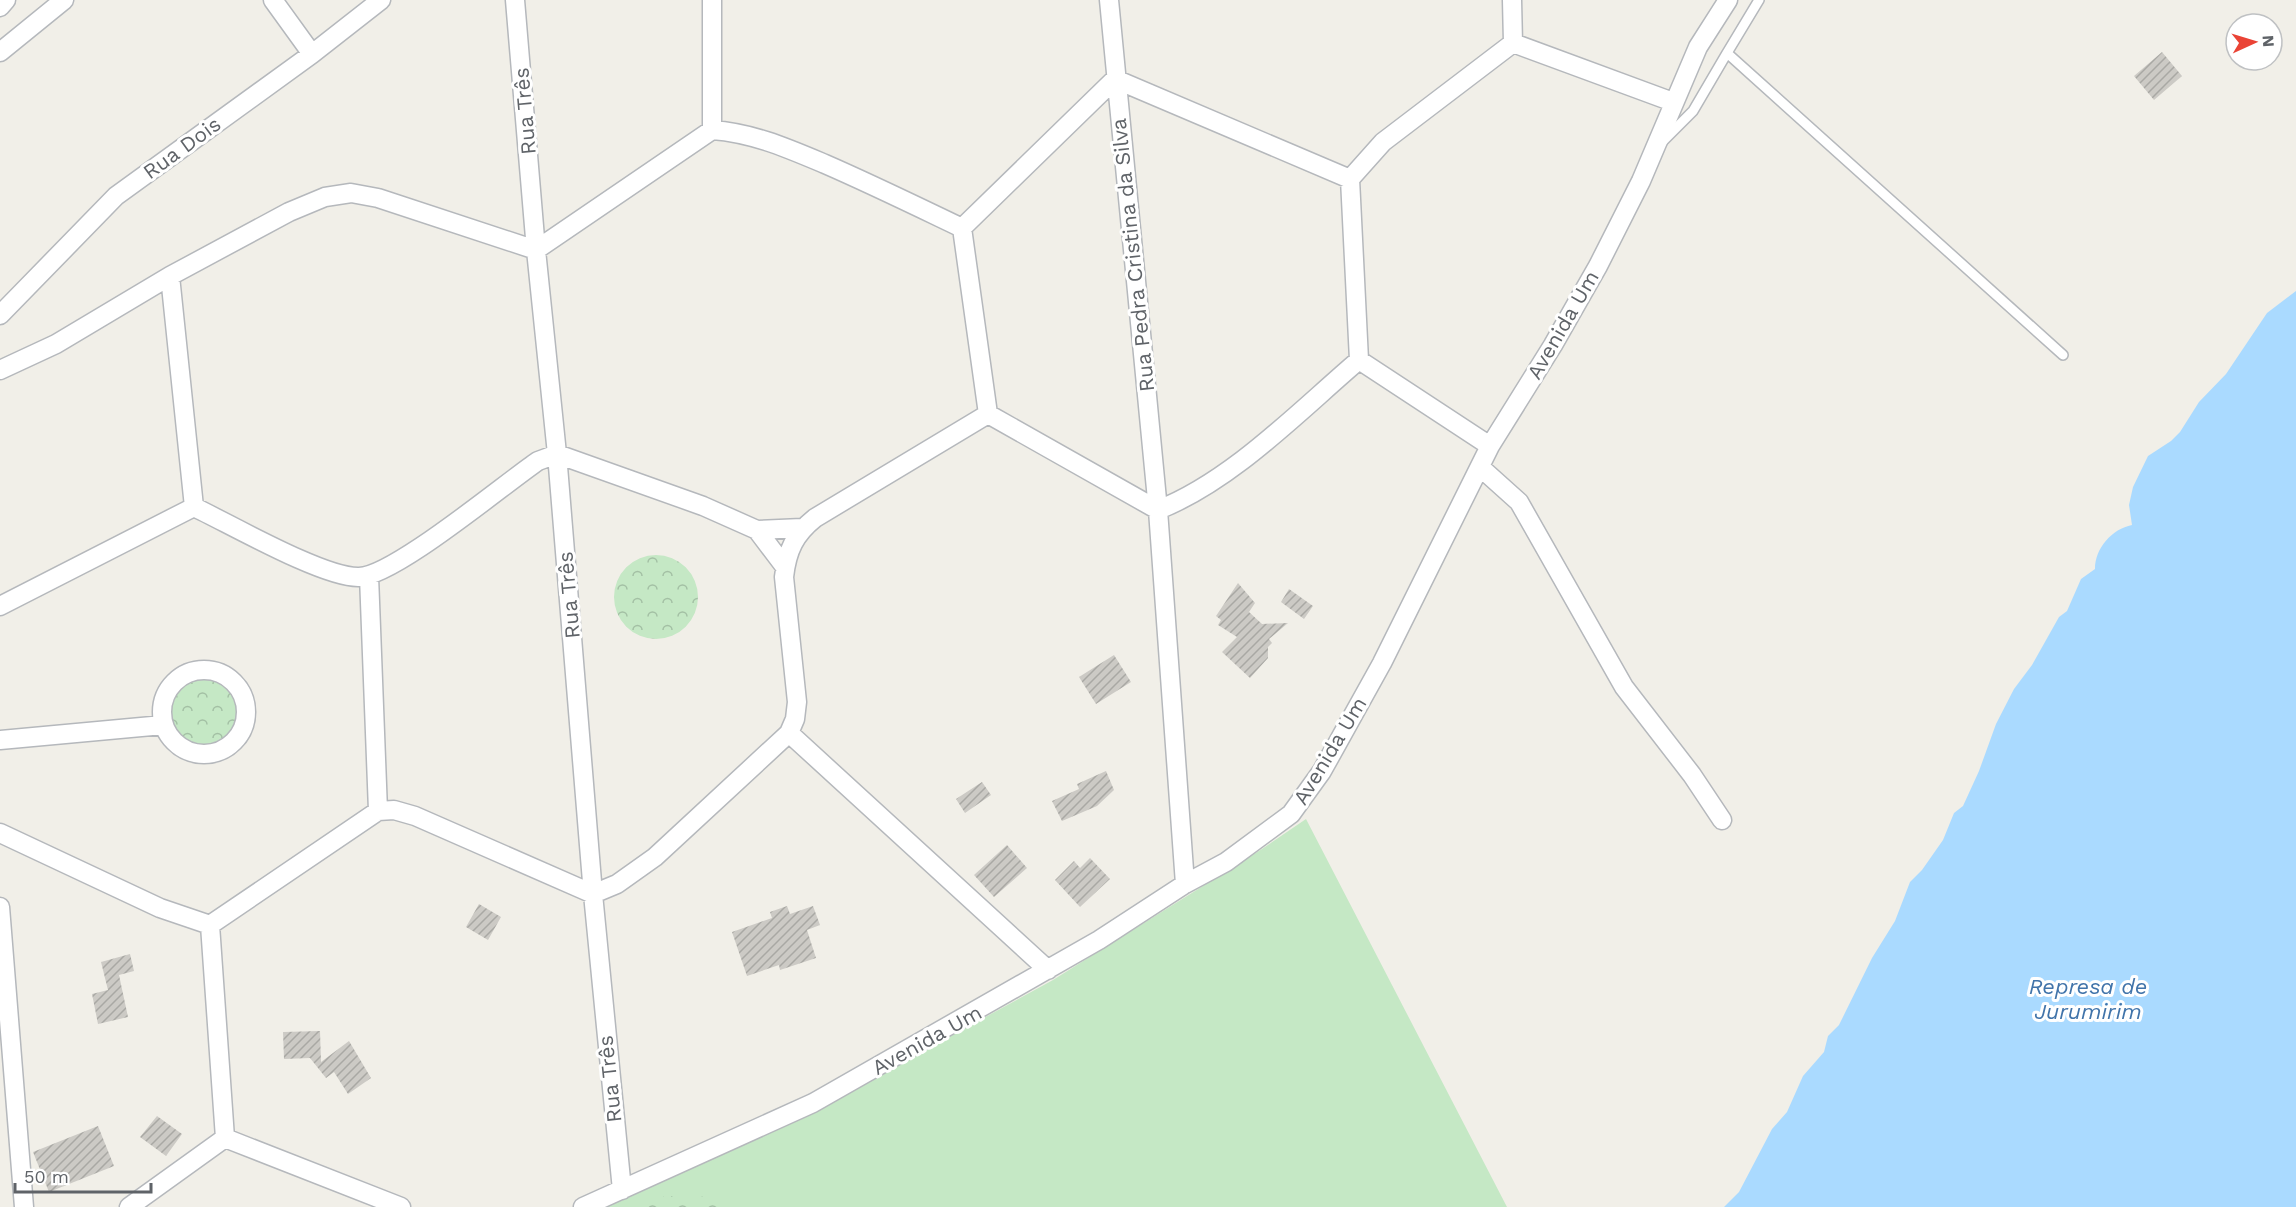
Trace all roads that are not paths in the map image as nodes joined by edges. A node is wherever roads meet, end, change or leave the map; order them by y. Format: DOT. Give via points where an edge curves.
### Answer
graph roads {
  1 [pos="6,0"];
  2 [pos="64,0"];
  3 [pos="273,0"];
  4 [pos="381,0"];
  5 [pos="515,0"];
  6 [pos="712,0"];
  7 [pos="1109,0"];
  8 [pos="1512,0"];
  9 [pos="1759,0"];
  10 [pos="1722,3"];
  11 [pos="0,7"];
  12 [pos="1513,43"];
  13 [pos="0,52"];
  14 [pos="1727,53"];
  15 [pos="312,54"];
  16 [pos="1115,79"];
  17 [pos="1673,102"];
  18 [pos="712,130"];
  19 [pos="1654,150"];
  20 [pos="1350,179"];
  21 [pos="962,228"];
  22 [pos="536,250"];
  23 [pos="170,276"];
  24 [pos="0,315"];
  25 [pos="2063,355"];
  26 [pos="1359,360"];
  27 [pos="0,370"];
  28 [pos="988,414"];
  29 [pos="1490,446"];
  30 [pos="557,454"];
  31 [pos="1480,467"];
  32 [pos="194,507"];
  33 [pos="1158,510"];
  34 [pos="802,528"];
  35 [pos="757,530"];
  36 [pos="785,567"];
  37 [pos="369,576"];
  38 [pos="0,606"];
  39 [pos="163,725"];
  40 [pos="789,733"];
  41 [pos="0,740"];
  42 [pos="378,811"];
  43 [pos="1722,820"];
  44 [pos="0,833"];
  45 [pos="1185,884"];
  46 [pos="593,894"];
  47 [pos="0,907"];
  48 [pos="210,925"];
  49 [pos="1048,970"];
  50 [pos="5,1064"];
  51 [pos="225,1138"];
  52 [pos="622,1190"];
  53 [pos="24,1207"];
  54 [pos="129,1207"];
  55 [pos="401,1207"];
  56 [pos="583,1207"];
  1 -- 11 [label="street"];
  2 -- 13 [label="street"];
  3 -- 15 [label="street"];
  4 -- 15 [label="street, Rua Dois"];
  5 -- 22 [label="street, Rua Três"];
  6 -- 18 [label="street"];
  7 -- 16 [label="street, Rua Pedra Cristina da Silva"];
  8 -- 12 [label="street"];
  9 -- 14 [label="lane"];
  10 -- 17 [label="street, Avenida Um"];
  12 -- 17 [label="street"];
  12 -- 20 [label="street" via="1391,135"];
  14 -- 19 [label="lane" via="1693,111"];
  14 -- 25 [label="lane"];
  15 -- 24 [label="street, Rua Dois" via="116,196"];
  16 -- 20 [label="street"];
  16 -- 21 [label="street"];
  16 -- 33 [label="street, Rua Pedra Cristina da Silva"];
  17 -- 19 [label="street, Avenida Um"];
  18 -- 21 [label="street" via="740,132 780,144"];
  18 -- 22 [label="street"];
  19 -- 29 [label="street, Avenida Um" via="1598,266"];
  20 -- 26 [label="street"];
  21 -- 28 [label="street"];
  22 -- 23 [label="street" via="378,198 351,193 325,197 289,212"];
  22 -- 30 [label="street, Rua Três"];
  23 -- 27 [label="street" via="56,344"];
  23 -- 32 [label="street"];
  26 -- 29 [label="street"];
  26 -- 33 [label="street" via="1215,481"];
  28 -- 33 [label="street"];
  28 -- 34 [label="street"];
  29 -- 31 [label="street, Avenida Um"];
  30 -- 35 [label="street" via="703,506"];
  30 -- 37 [label="street" via="538,461 430,540"];
  30 -- 46 [label="street, Rua Três"];
  31 -- 43 [label="street" via="1519,502 1624,687"];
  31 -- 45 [label="street, Avenida Um" via="1382,663 1322,771 1292,814 1226,862"];
  32 -- 37 [label="street" via="334,573"];
  32 -- 38 [label="street"];
  33 -- 45 [label="street, Rua Pedra Cristina da Silva"];
  34 -- 35 [label="street"];
  34 -- 36 [label="street" via="792,542"];
  35 -- 36 [label="street"];
  36 -- 40 [label="street" via="797,702"];
  37 -- 42 [label="street"];
  39 -- 39 [label="street" via="161,710 166,692 188,672 218,672 238,686 245,700 245,725 238,738 213,754 198,755 184,750 172,741"];
  39 -- 41 [label="street"];
  40 -- 46 [label="street" via="655,856 617,884"];
  40 -- 49 [label="street"];
  42 -- 46 [label="street" via="394,810 415,816"];
  42 -- 48 [label="street"];
  44 -- 48 [label="street" via="160,908"];
  45 -- 49 [label="street, Avenida Um"];
  46 -- 52 [label="street, Rua Três"];
  47 -- 50 [label="street"];
  48 -- 51 [label="street"];
  49 -- 52 [label="street, Avenida Um" via="813,1103"];
  50 -- 53 [label="street"];
  51 -- 54 [label="street"];
  51 -- 55 [label="street"];
  52 -- 56 [label="street, Avenida Um"];
}
